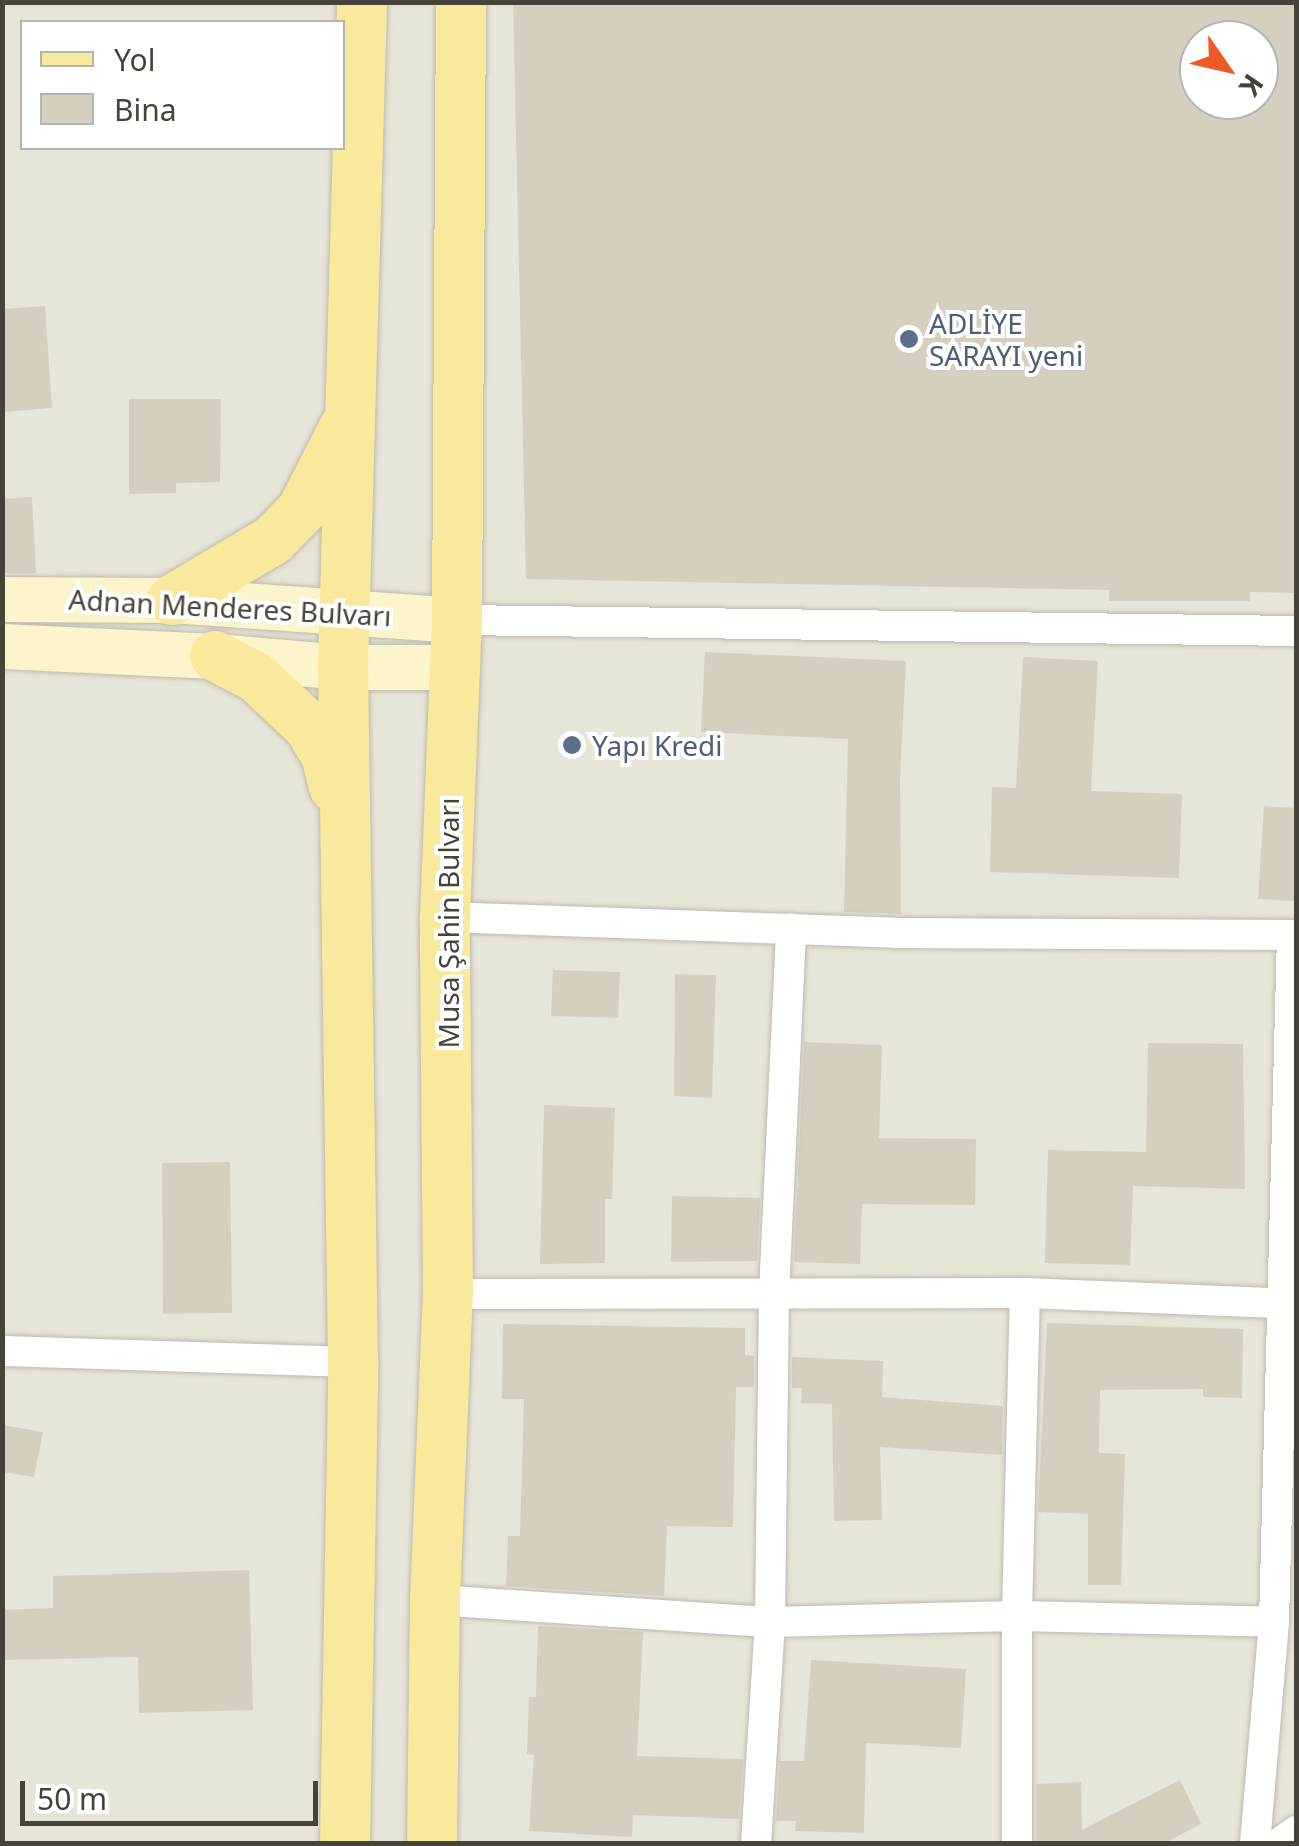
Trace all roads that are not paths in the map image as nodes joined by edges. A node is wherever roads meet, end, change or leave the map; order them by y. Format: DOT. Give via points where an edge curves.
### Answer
graph roads {
  1 [pos="362,2"];
  2 [pos="461,2"];
  3 [pos="354,405"];
  4 [pos="2,599"];
  5 [pos="172,600"];
  6 [pos="347,610"];
  7 [pos="1296,631"];
  8 [pos="456,644"];
  9 [pos="2,646"];
  10 [pos="215,656"];
  11 [pos="343,667"];
  12 [pos="446,917"];
  13 [pos="791,928"];
  14 [pos="1294,935"];
  15 [pos="774,1293"];
  16 [pos="448,1294"];
  17 [pos="1025,1294"];
  18 [pos="1291,1304"];
  19 [pos="2,1351"];
  20 [pos="352,1362"];
  21 [pos="436,1600"];
  22 [pos="1016,1616"];
  23 [pos="770,1622"];
  24 [pos="1274,1622"];
  25 [pos="1296,1831"];
  26 [pos="345,1844"];
  27 [pos="432,1844"];
  28 [pos="756,1844"];
  29 [pos="1017,1844"];
  30 [pos="1255,1844"];
  31 [pos="1278,1844"];
  1 -- 3 [label="main road"];
  2 -- 8 [label="main road, Musa Şahin Bulvarı"];
  3 -- 5 [label="main road" via="302,510 273,540"];
  3 -- 6 [label="main road"];
  4 -- 5 [label="main road, Adnan Menderes Bulvarı"];
  5 -- 6 [label="main road, Adnan Menderes Bulvarı"];
  6 -- 8 [label="main road, Adnan Menderes Bulvarı"];
  6 -- 11 [label="main road"];
  7 -- 8 [label="street"];
  8 -- 11 [label="main road, Adnan Menderes Bulvarı"];
  8 -- 12 [label="main road, Musa Şahin Bulvarı"];
  9 -- 10 [label="main road, Adnan Menderes Bulvarı"];
  10 -- 11 [label="main road, Adnan Menderes Bulvarı"];
  10 -- 20 [label="main road" via="256,678 309,727 334,778 333,1207"];
  11 -- 20 [label="main road"];
  12 -- 13 [label="street"];
  12 -- 16 [label="main road, Musa Şahin Bulvarı"];
  13 -- 14 [label="street"];
  13 -- 15 [label="street"];
  14 -- 18 [label="street"];
  15 -- 16 [label="street"];
  15 -- 17 [label="street"];
  15 -- 23 [label="street"];
  16 -- 21 [label="main road, Musa Şahin Bulvarı"];
  17 -- 18 [label="street"];
  17 -- 22 [label="street"];
  18 -- 24 [label="street"];
  19 -- 20 [label="street"];
  20 -- 26 [label="main road"];
  21 -- 23 [label="street"];
  21 -- 27 [label="main road, Musa Şahin Bulvarı"];
  22 -- 23 [label="street"];
  22 -- 24 [label="street"];
  22 -- 29 [label="street"];
  23 -- 28 [label="street"];
  24 -- 30 [label="street"];
  25 -- 31 [label="street"];
}
